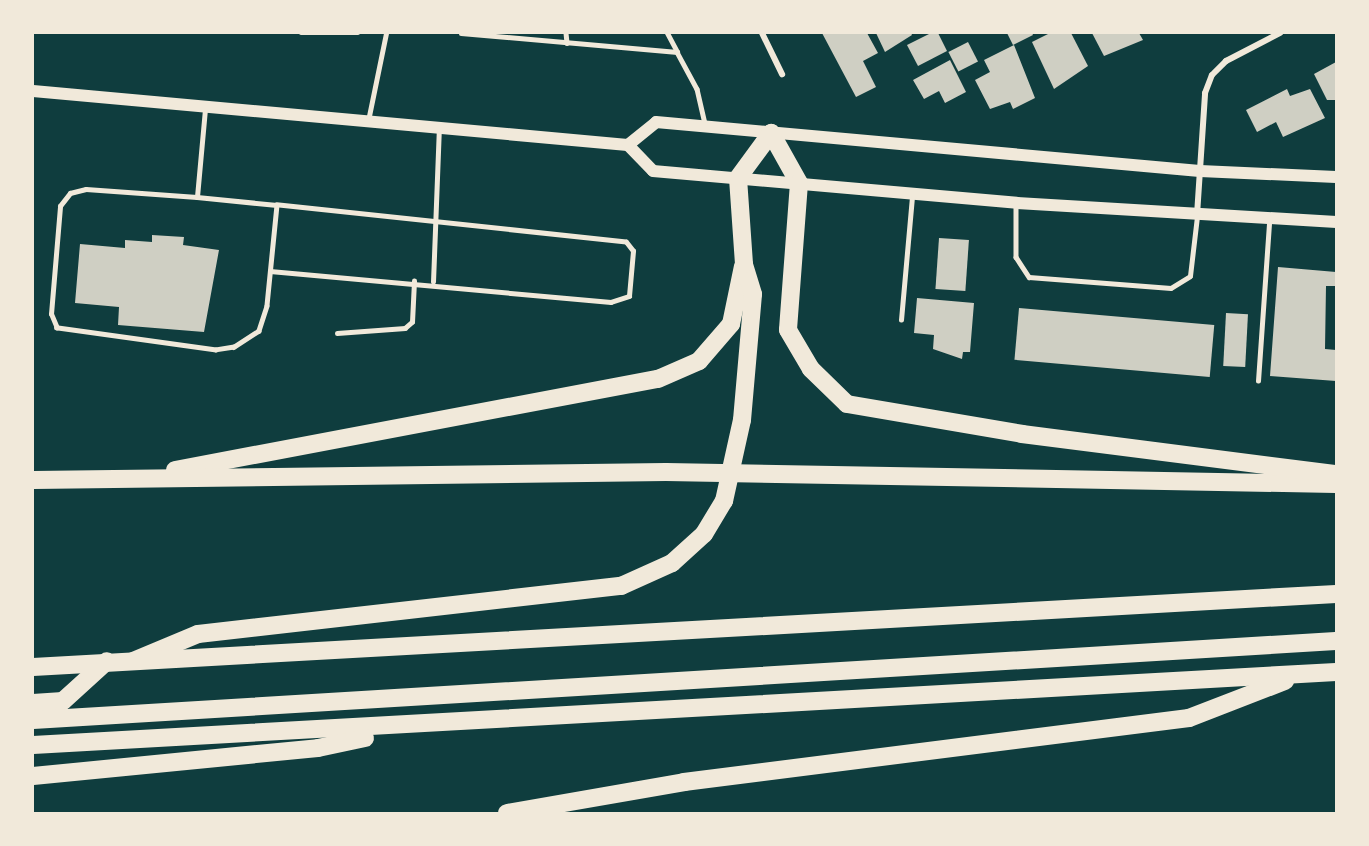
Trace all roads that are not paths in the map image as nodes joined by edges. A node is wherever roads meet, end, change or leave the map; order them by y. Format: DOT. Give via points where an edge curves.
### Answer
graph roads {
  1 [pos="301,33"];
  2 [pos="358,33"];
  3 [pos="386,33"];
  4 [pos="461,33"];
  5 [pos="566,33"];
  6 [pos="667,33"];
  7 [pos="762,33"];
  8 [pos="1280,33"];
  9 [pos="337,35"];
  10 [pos="567,43"];
  11 [pos="677,52"];
  12 [pos="782,74"];
  13 [pos="33,91"];
  14 [pos="205,106"];
  15 [pos="368,121"];
  16 [pos="439,127"];
  17 [pos="705,127"];
  18 [pos="771,133"];
  19 [pos="628,145"];
  20 [pos="1200,171"];
  21 [pos="1336,177"];
  22 [pos="738,178"];
  23 [pos="799,183"];
  24 [pos="913,194"];
  25 [pos="197,197"];
  26 [pos="1017,203"];
  27 [pos="277,205"];
  28 [pos="1197,216"];
  29 [pos="438,222"];
  30 [pos="1269,222"];
  31 [pos="1336,222"];
  32 [pos="744,264"];
  33 [pos="270,271"];
  34 [pos="414,281"];
  35 [pos="433,282"];
  36 [pos="901,320"];
  37 [pos="337,333"];
  38 [pos="1258,381"];
  39 [pos="1336,474"];
  40 [pos="146,476"];
  41 [pos="33,480"];
  42 [pos="1336,484"];
  43 [pos="1336,594"];
  44 [pos="1336,641"];
  45 [pos="132,660"];
  46 [pos="108,661"];
  47 [pos="33,667"];
  48 [pos="1336,672"];
  49 [pos="1300,675"];
  50 [pos="33,703"];
  51 [pos="54,710"];
  52 [pos="33,720"];
  53 [pos="419,727"];
  54 [pos="42,745"];
  55 [pos="41,775"];
  56 [pos="507,813"];
  1 -- 9 [label="lane"];
  2 -- 9 [label="lane"];
  3 -- 15 [label="lane"];
  4 -- 10 [label="lane"];
  5 -- 10 [label="lane"];
  6 -- 11 [label="lane"];
  7 -- 12 [label="street"];
  8 -- 20 [label="street" via="1226,61 1212,75 1205,93"];
  10 -- 11 [label="lane"];
  11 -- 17 [label="lane" via="697,89"];
  13 -- 14 [label="main road"];
  14 -- 15 [label="main road"];
  14 -- 25 [label="lane"];
  15 -- 16 [label="main road"];
  16 -- 19 [label="main road"];
  16 -- 29 [label="lane" via="433,183"];
  17 -- 18 [label="main road"];
  17 -- 19 [label="main road" via="656,122"];
  18 -- 20 [label="main road"];
  18 -- 22 [label="highway"];
  18 -- 23 [label="highway"];
  19 -- 22 [label="main road" via="653,171"];
  20 -- 21 [label="main road"];
  20 -- 28 [label="street"];
  22 -- 23 [label="main road"];
  22 -- 32 [label="highway"];
  23 -- 24 [label="main road"];
  23 -- 39 [label="highway" via="788,330 811,369 847,404 1022,434"];
  24 -- 26 [label="main road"];
  24 -- 36 [label="lane"];
  25 -- 27 [label="lane"];
  25 -- 33 [label="lane" via="86,189 70,193 60,206 51,314 57,328 216,350 234,347 259,332"];
  26 -- 28 [label="main road"];
  26 -- 28 [label="lane" via="1016,256 1022,271 1038,280 1171,288 1190,276"];
  27 -- 29 [label="lane"];
  27 -- 33 [label="lane"];
  28 -- 30 [label="main road"];
  29 -- 35 [label="lane"];
  29 -- 35 [label="lane" via="626,242 633,251 630,296 611,302"];
  30 -- 31 [label="main road"];
  30 -- 38 [label="lane"];
  32 -- 40 [label="highway" via="731,324 699,361 658,379"];
  32 -- 45 [label="highway" via="752,305 742,420 724,501 704,534 672,563 621,586 198,634"];
  33 -- 34 [label="lane"];
  34 -- 35 [label="lane"];
  34 -- 37 [label="lane" via="412,322 405,328"];
  40 -- 41 [label="highway"];
  40 -- 42 [label="highway" via="242,479 666,472"];
  43 -- 45 [label="highway"];
  44 -- 51 [label="highway"];
  45 -- 46 [label="highway"];
  46 -- 47 [label="highway"];
  46 -- 51 [label="highway"];
  48 -- 49 [label="highway"];
  49 -- 53 [label="highway"];
  49 -- 56 [label="highway" via="1189,718 684,782"];
  50 -- 51 [label="highway"];
  51 -- 52 [label="highway"];
  53 -- 54 [label="highway"];
  53 -- 55 [label="highway" via="318,748"];
}
